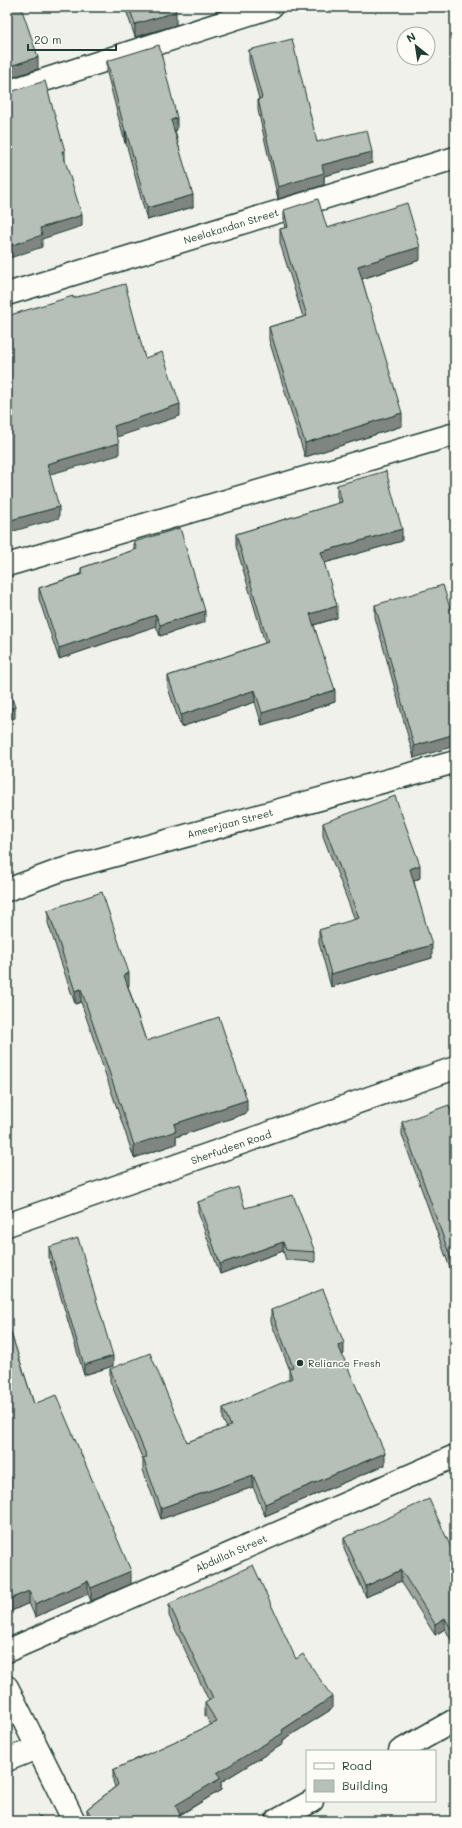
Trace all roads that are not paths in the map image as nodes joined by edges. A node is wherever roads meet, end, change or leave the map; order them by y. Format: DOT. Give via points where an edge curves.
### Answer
graph roads {
  1 [pos="272,7"];
  2 [pos="7,92"];
  3 [pos="455,158"];
  4 [pos="7,294"];
  5 [pos="455,434"];
  6 [pos="7,565"];
  7 [pos="455,762"];
  8 [pos="7,890"];
  9 [pos="455,1068"];
  10 [pos="7,1226"];
  11 [pos="455,1456"];
  12 [pos="7,1651"];
  13 [pos="7,1687"];
  14 [pos="455,1720"];
  15 [pos="37,1748"];
  16 [pos="402,1750"];
  17 [pos="7,1760"];
  18 [pos="310,1802"];
  19 [pos="74,1821"];
  20 [pos="276,1821"];
  1 -- 2 [label="street"];
  3 -- 4 [label="street, Neelakandan Street"];
  5 -- 6 [label="street"];
  7 -- 8 [label="street, Ameerjaan Street" via="60,870"];
  9 -- 10 [label="street, Sherfudeen Road"];
  11 -- 12 [label="street, Abdullah Street"];
  13 -- 15 [label="street"];
  14 -- 16 [label="street"];
  15 -- 17 [label="street"];
  15 -- 19 [label="street"];
  18 -- 20 [label="street"];
}
